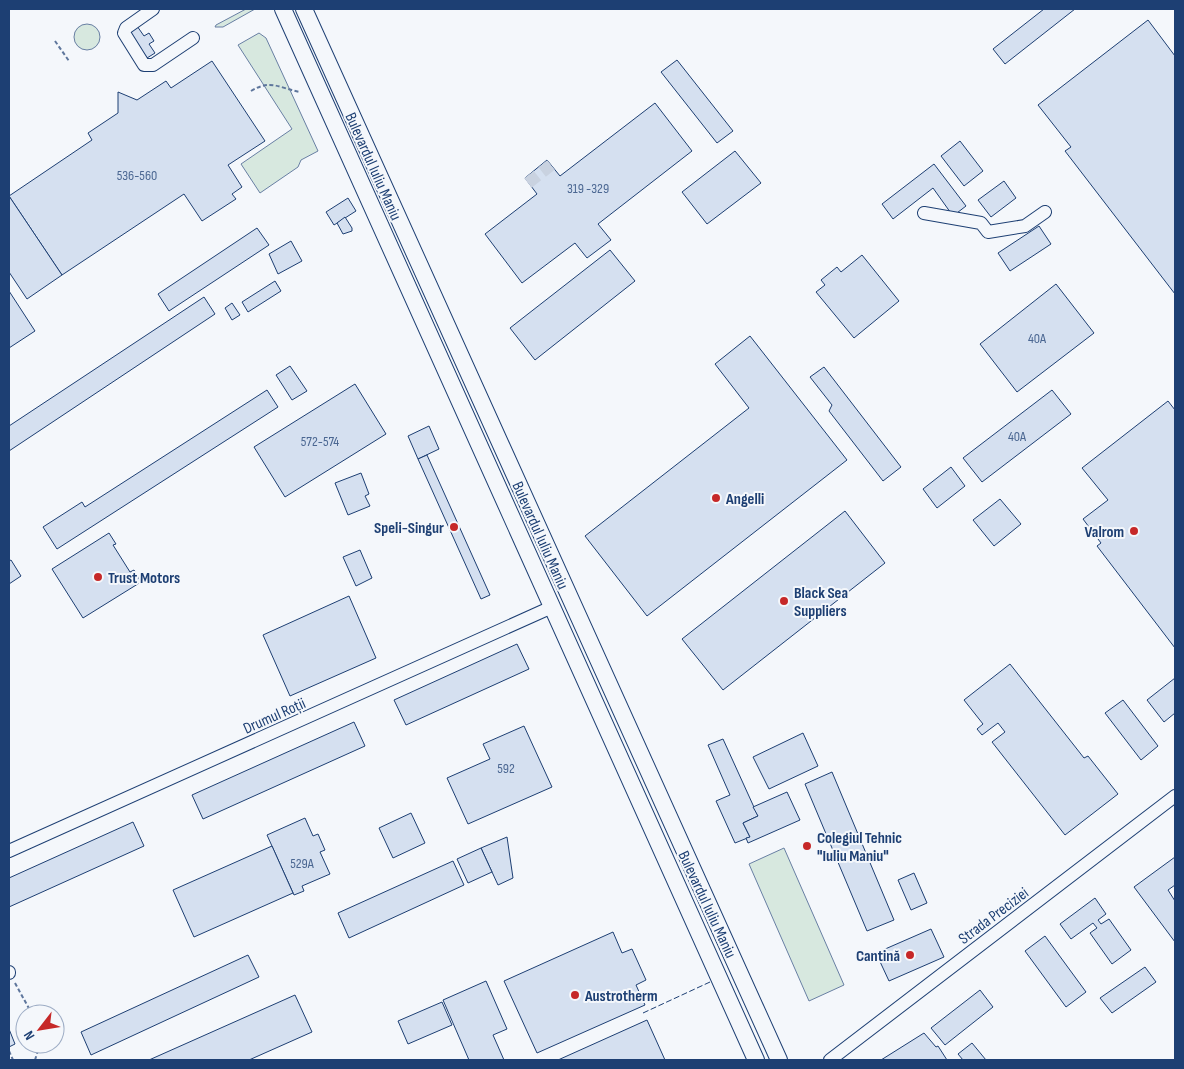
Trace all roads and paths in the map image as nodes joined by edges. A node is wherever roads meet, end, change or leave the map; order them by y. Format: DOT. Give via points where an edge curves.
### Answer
graph roads {
  1 [pos="153,9"];
  2 [pos="283,9"];
  3 [pos="304,9"];
  4 [pos="193,38"];
  5 [pos="55,40"];
  6 [pos="68,61"];
  7 [pos="251,92"];
  8 [pos="300,92"];
  9 [pos="1045,212"];
  10 [pos="924,213"];
  11 [pos="389,243"];
  12 [pos="419,266"];
  13 [pos="552,608"];
  14 [pos="1175,796"];
  15 [pos="9,852"];
  16 [pos="679,890"];
  17 [pos="731,955"];
  18 [pos="9,973"];
  19 [pos="26,1004"];
  20 [pos="9,1051"];
  21 [pos="13,1060"];
  22 [pos="756,1060"];
  23 [pos="779,1060"];
  24 [pos="830,1060"];
  1 -- 4 [label="street" via="126,28 124,33 144,65 153,64"];
  2 -- 11 [label="main road, Bulevardul Iuliu Maniu"];
  3 -- 12 [label="main road, Bulevardul Iuliu Maniu"];
  5 -- 6 [label="path"];
  7 -- 8 [label="path" via="265,84"];
  9 -- 10 [label="street" via="1025,226 988,232 981,223"];
  11 -- 12 [label="main road" via="403,250"];
  11 -- 13 [label="main road, Bulevardul Iuliu Maniu"];
  12 -- 17 [label="main road, Bulevardul Iuliu Maniu"];
  13 -- 15 [label="street, Drumul Roții"];
  13 -- 16 [label="main road, Bulevardul Iuliu Maniu"];
  14 -- 24 [label="street, Strada Preciziei"];
  16 -- 17 [label="main road" via="693,906 712,946 720,956"];
  16 -- 22 [label="main road, Bulevardul Iuliu Maniu"];
  17 -- 23 [label="main road, Bulevardul Iuliu Maniu"];
  18 -- 19 [label="path"];
  20 -- 21 [label="path"];
}
